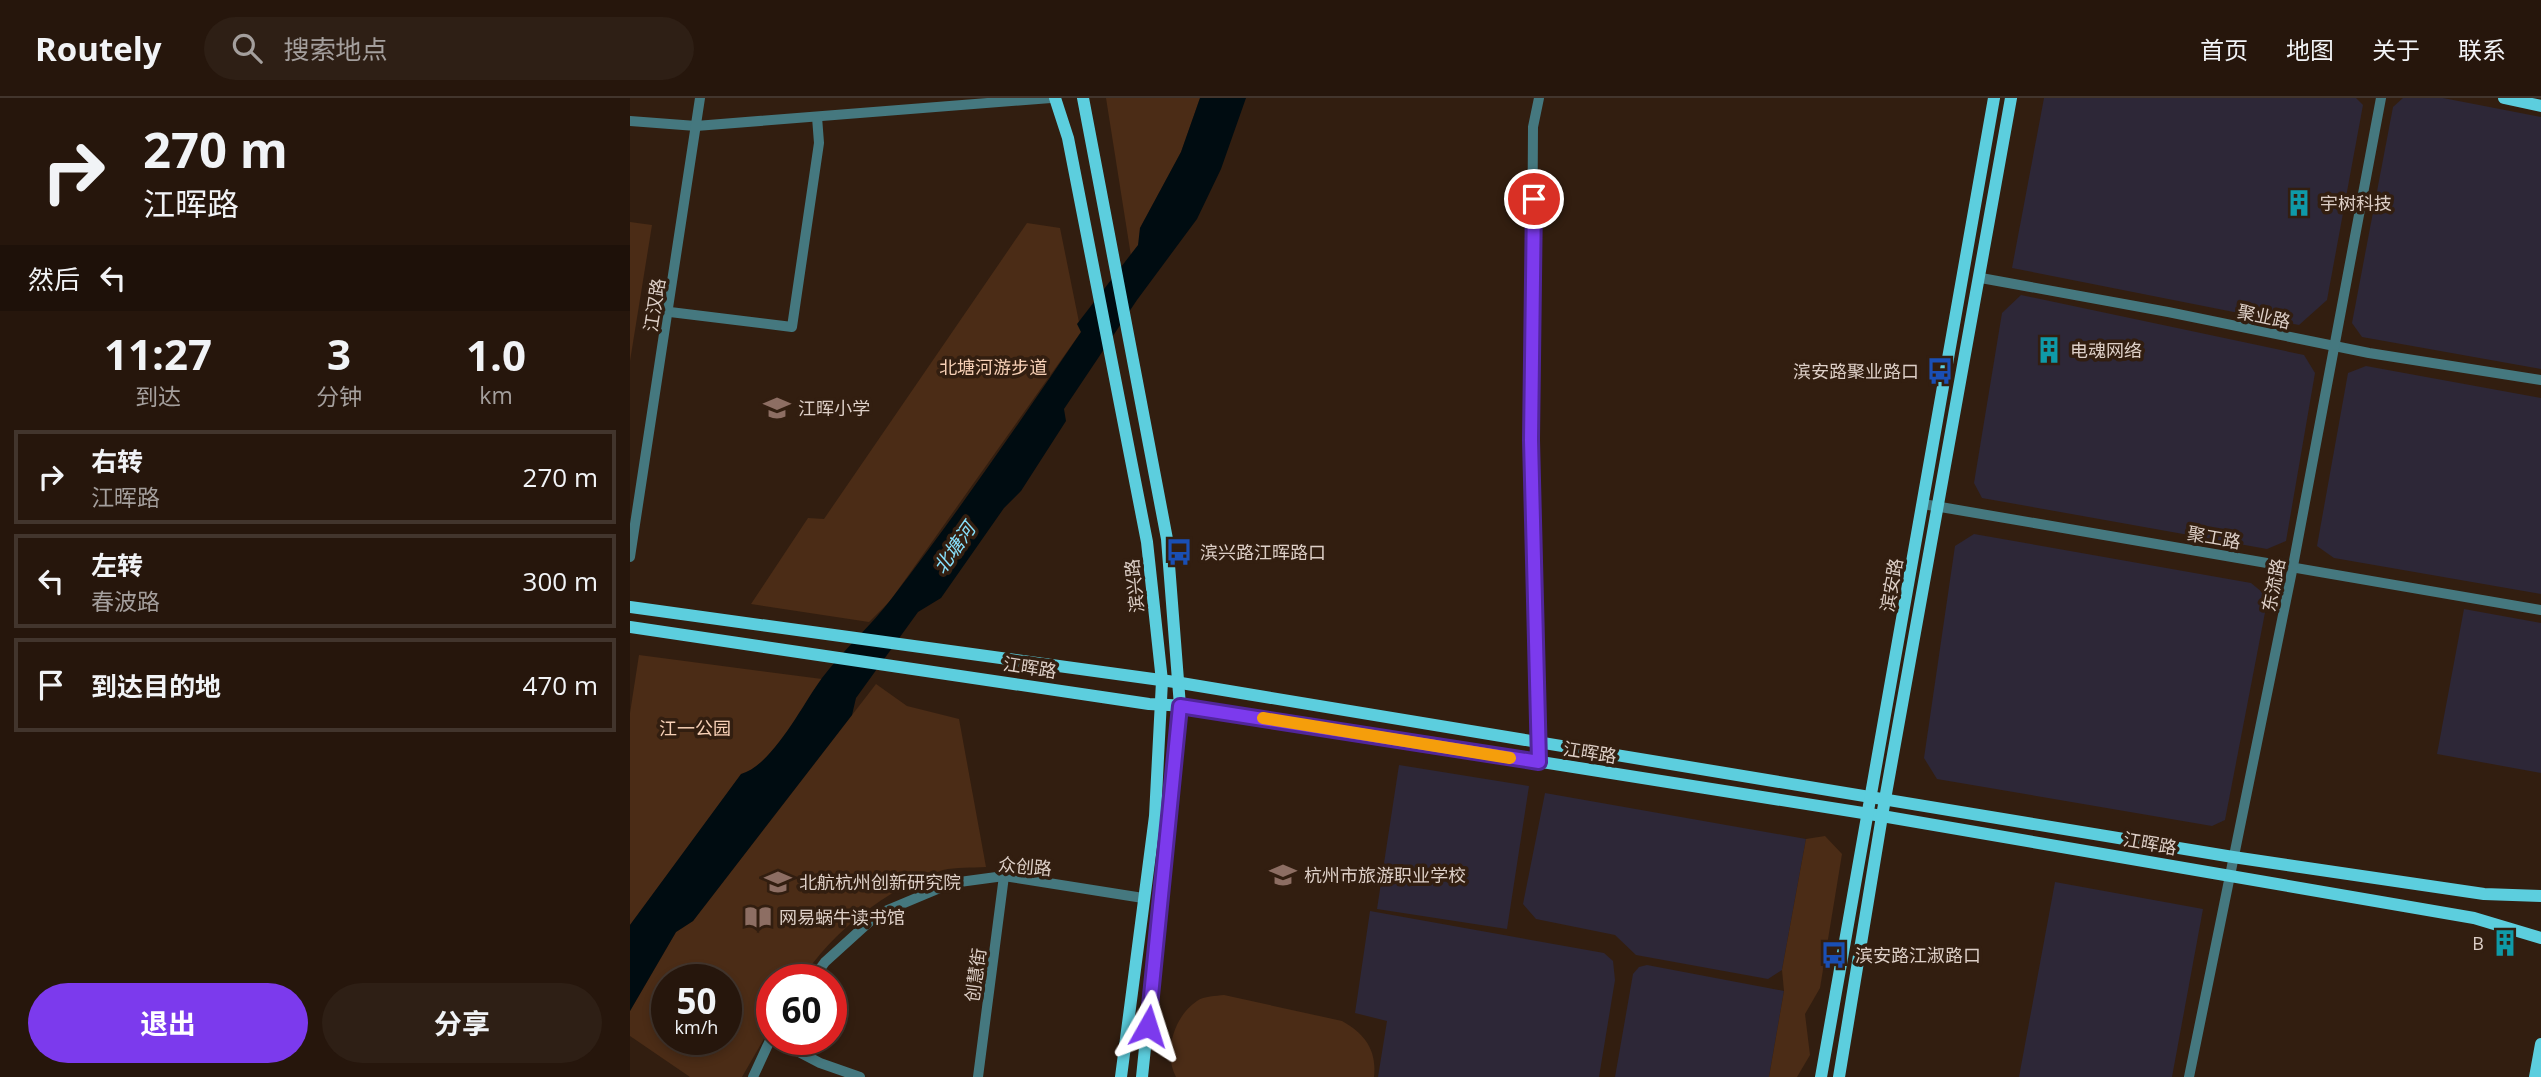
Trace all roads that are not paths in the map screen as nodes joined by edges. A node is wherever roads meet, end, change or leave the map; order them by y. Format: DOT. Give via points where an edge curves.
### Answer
graph roads {
  1 [pos="700,98"];
  2 [pos="1053,98"];
  3 [pos="1083,98"];
  4 [pos="1539,98"];
  5 [pos="1994,98"];
  6 [pos="2011,98"];
  7 [pos="2381,98"];
  8 [pos="2504,98"];
  9 [pos="2541,106"];
  10 [pos="817,117"];
  11 [pos="630,121"];
  12 [pos="696,126"];
  13 [pos="1981,278"];
  14 [pos="670,312"];
  15 [pos="2334,345"];
  16 [pos="2541,380"];
  17 [pos="1923,504"];
  18 [pos="1940,507"];
  19 [pos="630,558"];
  20 [pos="2292,566"];
  21 [pos="630,607"];
  22 [pos="2541,610"];
  23 [pos="630,627"];
  24 [pos="1162,681"];
  25 [pos="1175,682"];
  26 [pos="1160,705"];
  27 [pos="1180,706"];
  28 [pos="1541,743"];
  29 [pos="1539,762"];
  30 [pos="1871,797"];
  31 [pos="1887,798"];
  32 [pos="1866,813"];
  33 [pos="1882,816"];
  34 [pos="2233,857"];
  35 [pos="2229,874"];
  36 [pos="1004,876"];
  37 [pos="2541,896"];
  38 [pos="1143,898"];
  39 [pos="2541,938"];
  40 [pos="824,964"];
  41 [pos="2541,1044"];
  42 [pos="764,1055"];
  43 [pos="806,1055"];
  44 [pos="753,1077"];
  45 [pos="860,1077"];
  46 [pos="978,1077"];
  47 [pos="1121,1077"];
  48 [pos="1142,1077"];
  49 [pos="1821,1077"];
  50 [pos="1839,1077"];
  51 [pos="2189,1077"];
  52 [pos="2535,1077"];
  1 -- 12 [label="street, 江汉路"];
  2 -- 10 [label="street"];
  2 -- 24 [label="main road, 滨兴路" via="1068,138 1147,542"];
  3 -- 25 [label="main road, 滨兴路" via="1167,539"];
  4 -- 28 [label="street" via="1534,127 1531,440"];
  5 -- 17 [label="main road, 滨安路"];
  6 -- 13 [label="main road, 滨安路"];
  7 -- 15 [label="street, 东流路"];
  8 -- 9 [label="main road"];
  10 -- 12 [label="street"];
  10 -- 14 [label="street" via="819,143 792,327"];
  11 -- 12 [label="street"];
  12 -- 14 [label="street, 江汉路"];
  13 -- 15 [label="street, 聚业路"];
  13 -- 18 [label="main road, 滨安路"];
  14 -- 19 [label="street, 江汉路"];
  15 -- 16 [label="street, 聚业路"];
  15 -- 20 [label="street, 东流路"];
  17 -- 18 [label="street, 聚工路"];
  17 -- 30 [label="main road, 滨安路"];
  18 -- 20 [label="street, 聚工路"];
  18 -- 31 [label="main road, 滨安路"];
  20 -- 22 [label="street, 聚工路"];
  20 -- 34 [label="street, 东流路"];
  21 -- 24 [label="main road, 江晖路"];
  23 -- 26 [label="main road, 江晖路"];
  24 -- 25 [label="main road, 江晖路"];
  24 -- 26 [label="main road, 滨兴路"];
  25 -- 27 [label="main road, 滨兴路"];
  25 -- 28 [label="main road, 江晖路"];
  26 -- 27 [label="main road, 江晖路"];
  26 -- 38 [label="main road, 滨兴路" via="1156,816"];
  27 -- 29 [label="main road, 江晖路"];
  27 -- 48 [label="main road, 滨兴路"];
  28 -- 29 [label="street"];
  28 -- 30 [label="main road, 江晖路"];
  29 -- 32 [label="main road, 江晖路"];
  30 -- 31 [label="main road, 江晖路"];
  30 -- 32 [label="main road, 滨安路"];
  31 -- 33 [label="main road, 滨安路"];
  31 -- 34 [label="main road, 江晖路"];
  32 -- 33 [label="main road, 江晖路"];
  32 -- 49 [label="main road, 滨安路"];
  33 -- 35 [label="main road, 江晖路"];
  33 -- 50 [label="main road, 滨安路"];
  34 -- 35 [label="street, 东流路"];
  34 -- 37 [label="main road, 江晖路" via="2484,894"];
  35 -- 39 [label="main road, 江晖路" via="2474,918"];
  35 -- 51 [label="street, 东流路"];
  36 -- 38 [label="street, 众创路"];
  36 -- 40 [label="street, 众创路" via="952,883 878,914"];
  36 -- 46 [label="street, 创慧街"];
  38 -- 47 [label="main road, 滨兴路"];
  41 -- 52 [label="main road"];
  42 -- 44 [label="street"];
  43 -- 45 [label="street"];
}
